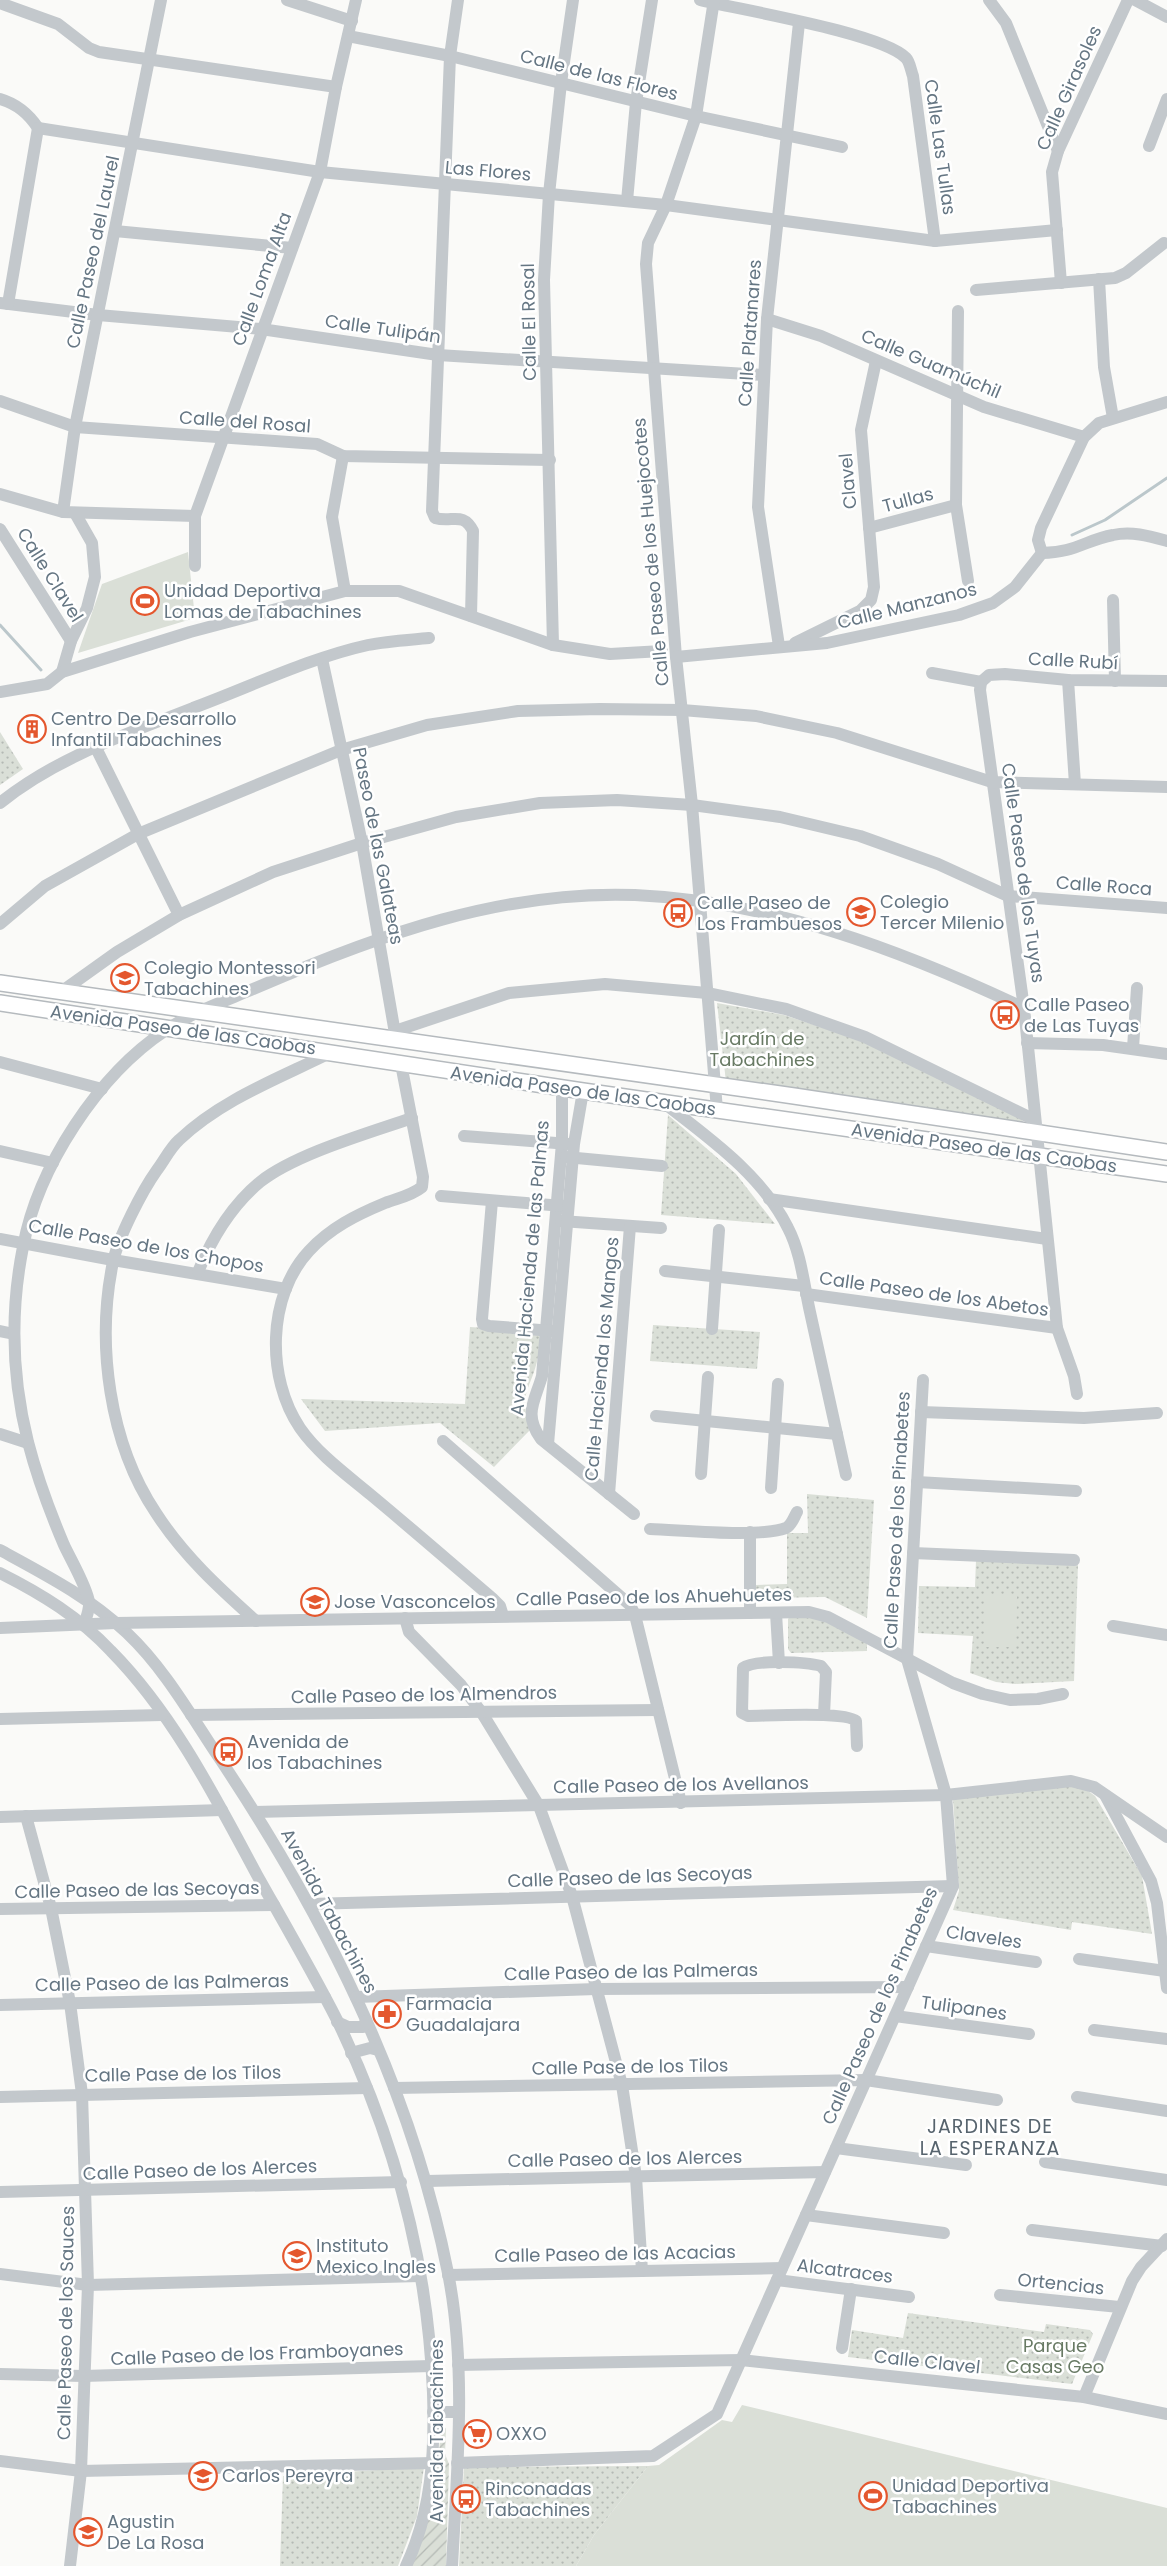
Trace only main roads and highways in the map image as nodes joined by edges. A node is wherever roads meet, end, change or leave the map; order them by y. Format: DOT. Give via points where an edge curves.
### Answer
graph roads {
  1 [pos="0,983"];
  2 [pos="0,1003"];
  3 [pos="480,1052"];
  4 [pos="477,1076"];
  5 [pos="1167,1152"];
  6 [pos="1167,1174"];
  1 -- 3 [label="main road, Avenida Paseo de las Caobas" via="396,1036"];
  2 -- 4 [label="main road, Avenida Paseo de las Caobas"];
  3 -- 4 [label="main road"];
  3 -- 5 [label="main road, Avenida Paseo de las Caobas" via="1036,1127"];
  4 -- 6 [label="main road, Avenida Paseo de las Caobas" via="562,1094 717,1110"];
}
